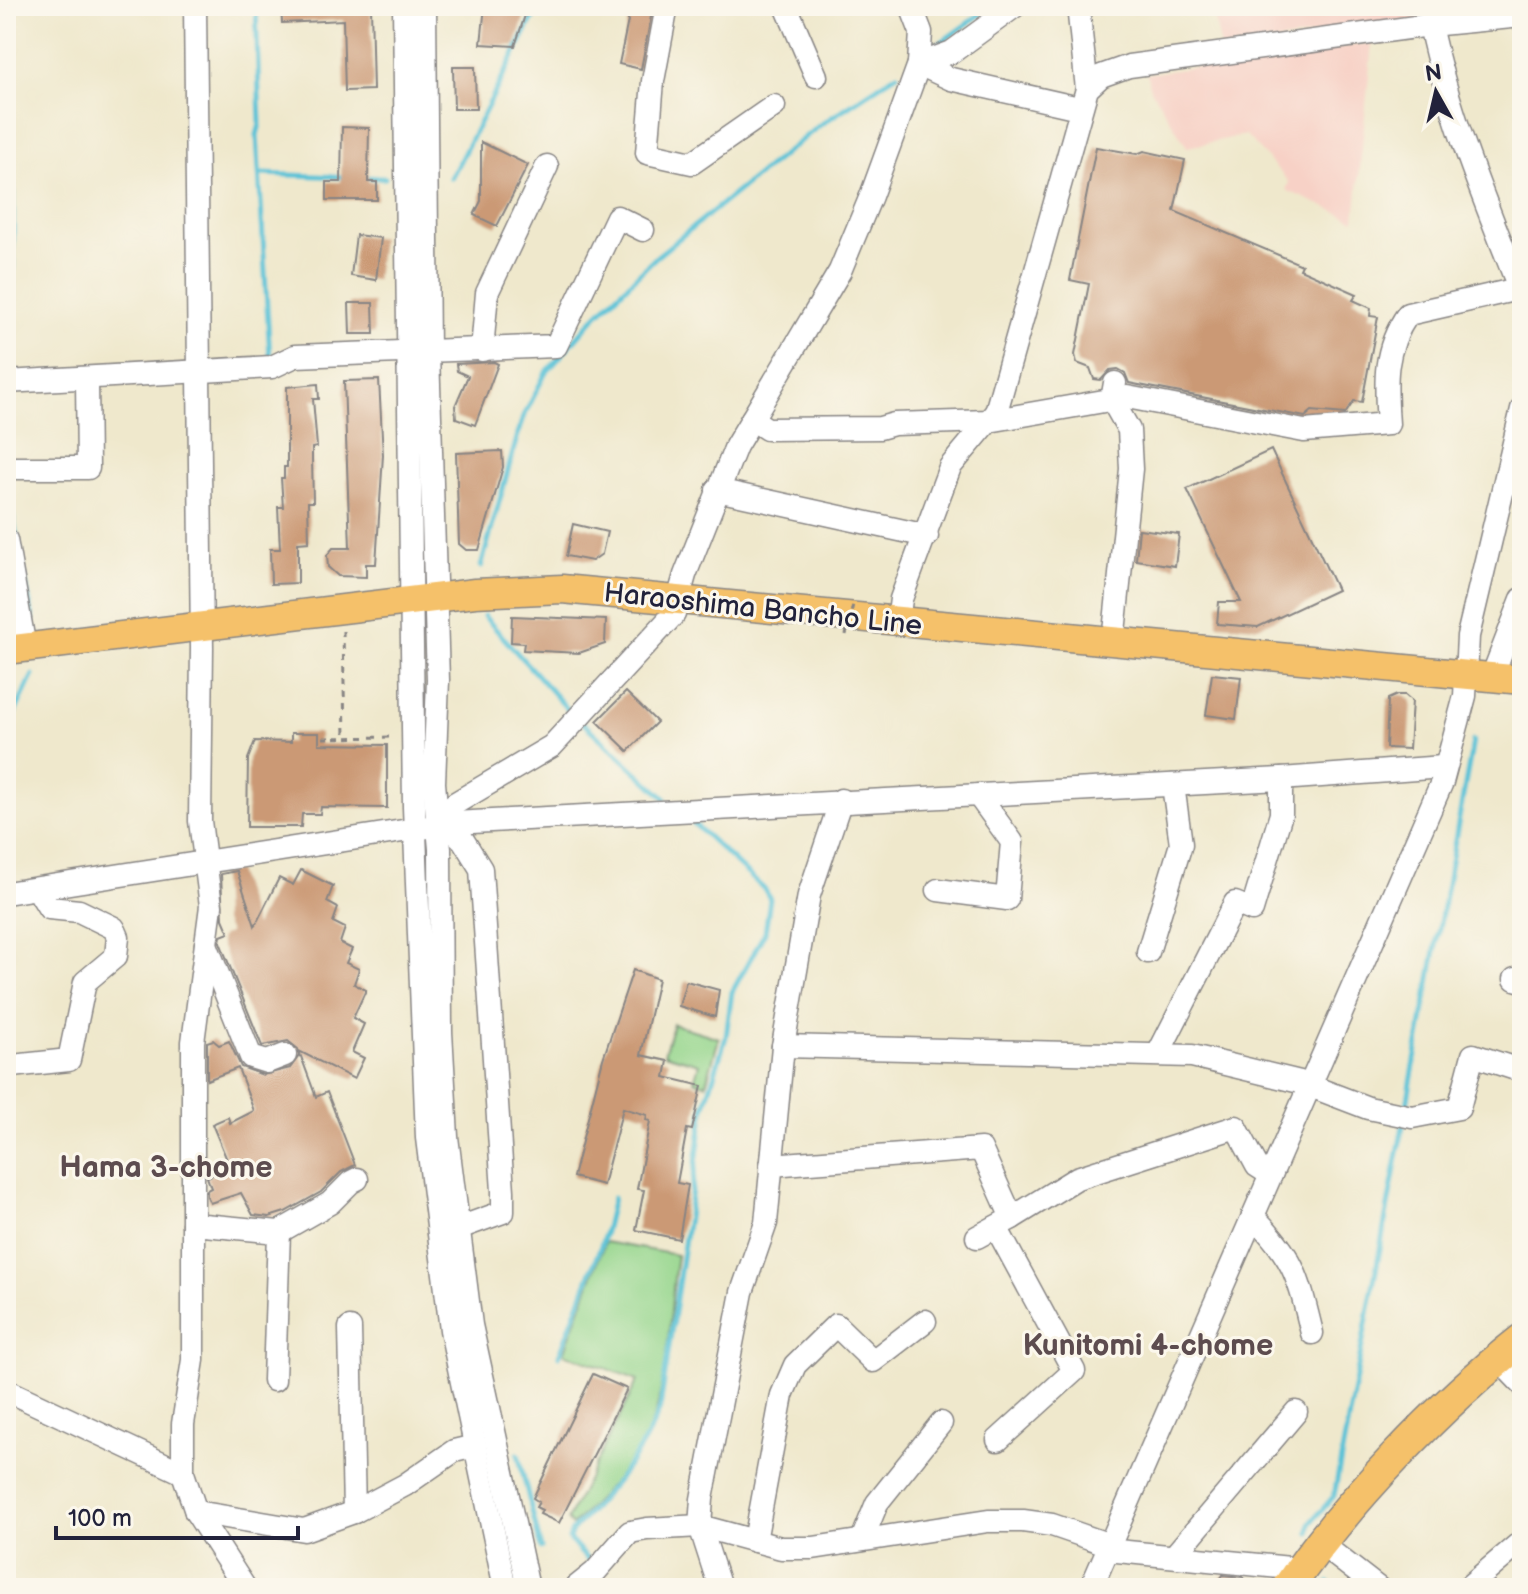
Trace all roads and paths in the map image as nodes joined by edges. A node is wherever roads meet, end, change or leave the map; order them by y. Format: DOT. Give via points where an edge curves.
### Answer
graph roads {
  1 [pos="195,6"];
  2 [pos="404,6"];
  3 [pos="425,6"];
  4 [pos="667,6"];
  5 [pos="786,6"];
  6 [pos="911,6"];
  7 [pos="1015,6"];
  8 [pos="1078,6"];
  9 [pos="1522,16"];
  10 [pos="1430,25"];
  11 [pos="919,64"];
  12 [pos="816,76"];
  13 [pos="1083,98"];
  14 [pos="774,106"];
  15 [pos="547,166"];
  16 [pos="643,230"];
  17 [pos="1520,285"];
  18 [pos="482,350"];
  19 [pos="419,353"];
  20 [pos="197,369"];
  21 [pos="87,380"];
  22 [pos="6,382"];
  23 [pos="1114,392"];
  24 [pos="1522,409"];
  25 [pos="752,419"];
  26 [pos="989,421"];
  27 [pos="6,468"];
  28 [pos="717,490"];
  29 [pos="927,536"];
  30 [pos="6,540"];
  31 [pos="678,598"];
  32 [pos="423,599"];
  33 [pos="1522,599"];
  34 [pos="854,600"];
  35 [pos="898,622"];
  36 [pos="201,626"];
  37 [pos="343,631"];
  38 [pos="846,635"];
  39 [pos="1113,642"];
  40 [pos="16,649"];
  41 [pos="1479,676"];
  42 [pos="1522,680"];
  43 [pos="345,737"];
  44 [pos="399,737"];
  45 [pos="323,738"];
  46 [pos="1443,767"];
  47 [pos="1281,779"];
  48 [pos="1173,785"];
  49 [pos="978,795"];
  50 [pos="841,800"];
  51 [pos="433,825"];
  52 [pos="207,862"];
  53 [pos="38,890"];
  54 [pos="938,890"];
  55 [pos="6,893"];
  56 [pos="205,943"];
  57 [pos="1148,952"];
  58 [pos="783,1046"];
  59 [pos="1158,1054"];
  60 [pos="285,1055"];
  61 [pos="12,1066"];
  62 [pos="1522,1071"];
  63 [pos="1309,1088"];
  64 [pos="771,1165"];
  65 [pos="1271,1175"];
  66 [pos="357,1179"];
  67 [pos="1253,1216"];
  68 [pos="193,1224"];
  69 [pos="995,1227"];
  70 [pos="459,1228"];
  71 [pos="279,1232"];
  72 [pos="925,1321"];
  73 [pos="350,1328"];
  74 [pos="1312,1333"];
  75 [pos="1515,1362"];
  76 [pos="274,1380"];
  77 [pos="6,1390"];
  78 [pos="1296,1412"];
  79 [pos="941,1423"];
  80 [pos="998,1440"];
  81 [pos="475,1446"];
  82 [pos="183,1473"];
  83 [pos="196,1512"];
  84 [pos="354,1512"];
  85 [pos="700,1526"];
  86 [pos="862,1540"];
  87 [pos="755,1541"];
  88 [pos="1522,1541"];
  89 [pos="1326,1547"];
  90 [pos="1108,1548"];
  91 [pos="1174,1556"];
  92 [pos="1297,1583"];
  93 [pos="245,1588"];
  94 [pos="505,1588"];
  95 [pos="528,1588"];
  96 [pos="575,1588"];
  97 [pos="720,1588"];
  98 [pos="1091,1588"];
  99 [pos="1378,1588"];
  100 [pos="1467,1588"];
  1 -- 20 [label="street"];
  2 -- 19 [label="street"];
  3 -- 19 [label="street"];
  4 -- 14 [label="street" via="647,153 692,163"];
  5 -- 12 [label="street"];
  6 -- 11 [label="street" via="921,32"];
  7 -- 11 [label="street" via="952,52"];
  8 -- 13 [label="street"];
  9 -- 10 [label="street"];
  10 -- 13 [label="street" via="1129,66 1101,76"];
  10 -- 17 [label="street" via="1461,141"];
  11 -- 13 [label="street" via="951,79"];
  11 -- 25 [label="street" via="840,271"];
  13 -- 26 [label="street" via="1023,322"];
  15 -- 18 [label="street" via="487,293"];
  16 -- 18 [label="street" via="617,217 556,346"];
  17 -- 23 [label="street" via="1408,314 1388,349 1388,424 1304,431"];
  18 -- 19 [label="street"];
  19 -- 20 [label="street" via="295,356 272,367"];
  19 -- 32 [label="street"];
  20 -- 21 [label="street"];
  20 -- 36 [label="street"];
  21 -- 22 [label="street"];
  21 -- 27 [label="street" via="88,468"];
  23 -- 26 [label="street"];
  23 -- 39 [label="street" via="1129,430 1131,469"];
  24 -- 41 [label="street" via="1468,636"];
  25 -- 26 [label="street" via="767,429"];
  25 -- 28 [label="street"];
  26 -- 29 [label="street" via="950,467"];
  28 -- 29 [label="street"];
  28 -- 31 [label="street"];
  29 -- 35 [label="street" via="901,599"];
  30 -- 40 [label="street"];
  31 -- 32 [label="main road, Haraoshima Bancho Line" via="549,589"];
  31 -- 35 [label="main road, Haraoshima Bancho Line"];
  31 -- 51 [label="street" via="668,621 552,746 454,804"];
  32 -- 36 [label="main road, Haraoshima Bancho Line"];
  32 -- 51 [label="street" via="438,680"];
  33 -- 41 [label="street"];
  34 -- 38 [label="path, bridge"];
  35 -- 39 [label="main road, Haraoshima Bancho Line"];
  36 -- 40 [label="main road, Haraoshima Bancho Line"];
  36 -- 52 [label="street" via="200,821"];
  37 -- 43 [label="path"];
  39 -- 41 [label="main road, Haraoshima Bancho Line"];
  41 -- 42 [label="main road, Haraoshima Bancho Line"];
  41 -- 46 [label="street" via="1465,696"];
  43 -- 44 [label="path"];
  43 -- 45 [label="path"];
  46 -- 47 [label="street"];
  46 -- 63 [label="street" via="1442,782"];
  47 -- 48 [label="street"];
  47 -- 59 [label="street" via="1281,814 1252,910 1235,903"];
  48 -- 49 [label="street"];
  48 -- 57 [label="street" via="1181,844"];
  49 -- 50 [label="street"];
  49 -- 54 [label="street" via="1012,842 1007,899"];
  50 -- 51 [label="street"];
  50 -- 58 [label="street" via="809,895"];
  51 -- 52 [label="street"];
  51 -- 70 [label="street" via="447,1137"];
  51 -- 70 [label="street" via="463,840 481,869 503,1191 503,1212"];
  51 -- 81 [label="street" via="427,1138 451,1330"];
  52 -- 53 [label="street"];
  52 -- 56 [label="street" via="211,906"];
  53 -- 55 [label="street"];
  53 -- 61 [label="street" via="49,908 79,911 114,928 116,956 85,982 69,1060"];
  56 -- 60 [label="street" via="251,1057 267,1062"];
  56 -- 68 [label="street" via="193,1042"];
  58 -- 59 [label="street"];
  58 -- 64 [label="street"];
  59 -- 63 [label="street" via="1192,1056"];
  62 -- 63 [label="street" via="1473,1055 1459,1108 1404,1115"];
  63 -- 65 [label="street"];
  64 -- 69 [label="street" via="981,1149"];
  64 -- 85 [label="street" via="766,1223 742,1292"];
  65 -- 67 [label="street"];
  65 -- 69 [label="street" via="1257,1166 1236,1127 1077,1178"];
  66 -- 71 [label="street" via="330,1203"];
  67 -- 74 [label="street" via="1296,1271"];
  67 -- 90 [label="street"];
  68 -- 71 [label="street"];
  68 -- 82 [label="street" via="193,1360 183,1424"];
  69 -- 80 [label="street" via="1074,1371"];
  70 -- 95 [label="street" via="485,1400"];
  71 -- 76 [label="street"];
  72 -- 87 [label="street" via="873,1361 836,1325 795,1365 782,1395"];
  73 -- 84 [label="street"];
  75 -- 89 [label="highway" via="1425,1429"];
  77 -- 82 [label="street"];
  78 -- 91 [label="street"];
  79 -- 86 [label="street" via="877,1503"];
  81 -- 84 [label="street" via="454,1451"];
  81 -- 94 [label="street"];
  82 -- 83 [label="street"];
  83 -- 84 [label="street" via="304,1530"];
  83 -- 93 [label="street"];
  85 -- 87 [label="street"];
  85 -- 96 [label="street" via="630,1532"];
  85 -- 97 [label="street"];
  86 -- 87 [label="street" via="813,1548"];
  86 -- 90 [label="street" via="988,1521 1023,1521 1052,1525"];
  88 -- 100 [label="street"];
  89 -- 92 [label="highway"];
  89 -- 99 [label="street"];
  90 -- 91 [label="street"];
  90 -- 98 [label="street"];
  91 -- 92 [label="street" via="1290,1568"];
}
